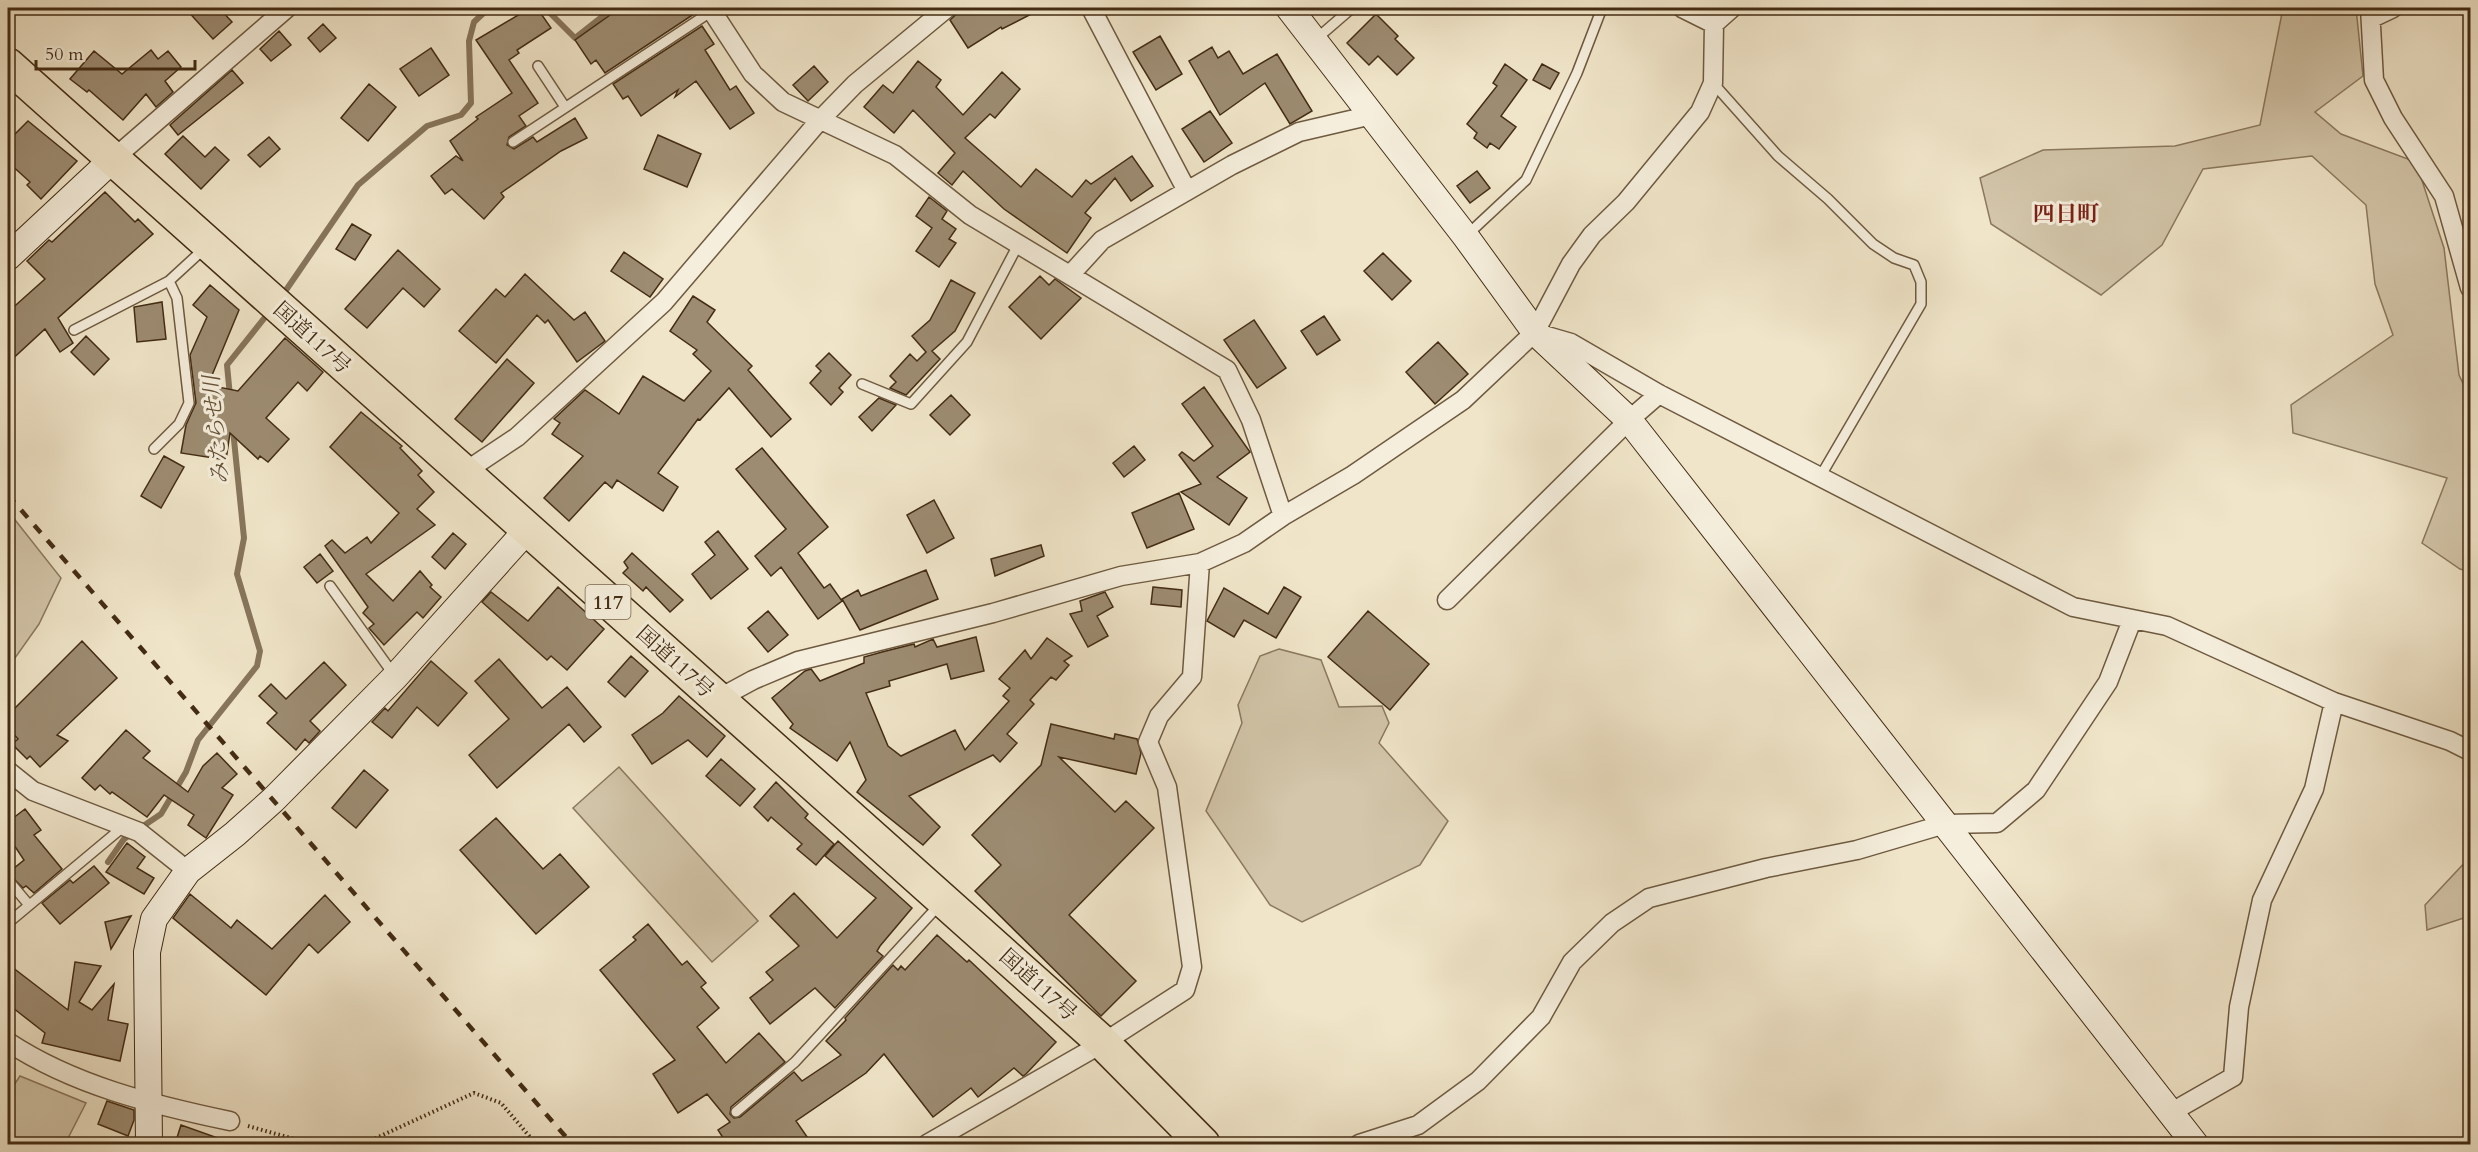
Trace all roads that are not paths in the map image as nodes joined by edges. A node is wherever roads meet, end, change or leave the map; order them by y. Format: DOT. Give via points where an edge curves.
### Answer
graph roads {
  1 [pos="286,8"];
  2 [pos="947,8"];
  3 [pos="1091,8"];
  4 [pos="1289,8"];
  5 [pos="1352,8"];
  6 [pos="1602,8"];
  7 [pos="1682,8"];
  8 [pos="1732,8"];
  9 [pos="2393,8"];
  10 [pos="711,9"];
  11 [pos="2371,13"];
  12 [pos="1714,24"];
  13 [pos="1315,41"];
  14 [pos="8,65"];
  15 [pos="538,66"];
  16 [pos="1713,83"];
  17 [pos="565,107"];
  18 [pos="1372,115"];
  19 [pos="819,121"];
  20 [pos="513,142"];
  21 [pos="112,160"];
  22 [pos="1187,191"];
  23 [pos="1466,237"];
  24 [pos="1019,243"];
  25 [pos="208,245"];
  26 [pos="8,257"];
  27 [pos="1071,274"];
  28 [pos="169,281"];
  29 [pos="2470,288"];
  30 [pos="74,330"];
  31 [pos="1535,332"];
  32 [pos="862,384"];
  33 [pos="1659,394"];
  34 [pos="1629,420"];
  35 [pos="154,449"];
  36 [pos="463,473"];
  37 [pos="1820,477"];
  38 [pos="1283,516"];
  39 [pos="527,530"];
  40 [pos="1200,563"];
  41 [pos="330,586"];
  42 [pos="1447,600"];
  43 [pos="2132,620"];
  44 [pos="395,677"];
  45 [pos="716,700"];
  46 [pos="2334,702"];
  47 [pos="2470,751"];
  48 [pos="8,771"];
  49 [pos="1945,824"];
  50 [pos="123,827"];
  51 [pos="188,871"];
  52 [pos="8,880"];
  53 [pos="943,901"];
  54 [pos="29,905"];
  55 [pos="8,923"];
  56 [pos="8,1042"];
  57 [pos="1103,1043"];
  58 [pos="150,1104"];
  59 [pos="736,1112"];
  60 [pos="2170,1113"];
  61 [pos="230,1121"];
  62 [pos="148,1144"];
  63 [pos="927,1144"];
  64 [pos="1203,1144"];
  65 [pos="1359,1144"];
  66 [pos="2195,1144"];
  1 -- 21 [label="street"];
  2 -- 19 [label="street" via="855,84"];
  3 -- 22 [label="street"];
  4 -- 13 [label="street"];
  5 -- 13 [label="lane"];
  6 -- 23 [label="lane" via="1526,180"];
  7 -- 12 [label="street"];
  8 -- 12 [label="street"];
  9 -- 11 [label="street"];
  10 -- 17 [label="lane"];
  10 -- 19 [label="street" via="753,74 783,102"];
  11 -- 29 [label="street" via="2374,80 2393,118 2444,196"];
  12 -- 16 [label="street"];
  13 -- 18 [label="street"];
  14 -- 21 [label="highway, 国道117号 / 117"];
  15 -- 17 [label="lane"];
  16 -- 31 [label="street" via="1700,112 1571,264"];
  16 -- 37 [label="lane" via="1778,156 1873,244 1914,265 1921,282 1921,304"];
  17 -- 20 [label="lane"];
  18 -- 22 [label="street" via="1299,132"];
  18 -- 23 [label="street"];
  19 -- 24 [label="street" via="895,155 970,214"];
  19 -- 36 [label="street" via="664,302 517,436"];
  21 -- 25 [label="highway, 国道117号 / 117"];
  21 -- 26 [label="street"];
  22 -- 27 [label="street" via="1102,240"];
  23 -- 31 [label="street"];
  24 -- 27 [label="street"];
  24 -- 32 [label="lane" via="967,342 911,404"];
  25 -- 28 [label="lane"];
  25 -- 36 [label="highway, 国道117号 / 117"];
  27 -- 38 [label="street" via="1227,370 1251,420"];
  28 -- 30 [label="lane"];
  28 -- 35 [label="lane" via="177,298 189,403 179,424"];
  31 -- 33 [label="street" via="1571,343"];
  31 -- 34 [label="street"];
  31 -- 38 [label="street" via="1463,400 1353,475"];
  33 -- 34 [label="street"];
  33 -- 37 [label="street"];
  34 -- 42 [label="street"];
  34 -- 49 [label="street"];
  36 -- 39 [label="highway, 国道117号 / 117"];
  37 -- 43 [label="street" via="2073,607"];
  38 -- 40 [label="street" via="1244,543"];
  39 -- 44 [label="street"];
  39 -- 45 [label="highway, 国道117号 / 117"];
  40 -- 45 [label="street" via="1121,576 993,613 798,661"];
  40 -- 57 [label="street" via="1192,677 1159,716 1148,742 1167,787 1192,967 1185,990"];
  41 -- 44 [label="lane"];
  43 -- 46 [label="street" via="2167,626"];
  43 -- 49 [label="street" via="2108,682 2036,790 1997,823"];
  44 -- 51 [label="street" via="273,800"];
  45 -- 53 [label="highway, 国道117号 / 117"];
  46 -- 47 [label="street"];
  46 -- 60 [label="street" via="2314,789 2262,900 2239,1007 2232,1077"];
  48 -- 50 [label="street" via="33,791"];
  49 -- 60 [label="street"];
  49 -- 65 [label="street" via="1857,850 1649,898 1612,923 1572,962 1541,1017 1478,1081 1418,1125"];
  50 -- 51 [label="street" via="139,832"];
  50 -- 54 [label="lane"];
  51 -- 58 [label="street" via="154,919 147,952"];
  52 -- 54 [label="lane"];
  53 -- 57 [label="highway, 国道117号 / 117"];
  53 -- 59 [label="lane" via="795,1062"];
  54 -- 55 [label="lane"];
  56 -- 58 [label="street" via="35,1060"];
  57 -- 63 [label="street"];
  57 -- 64 [label="highway, 国道117号 / 117"];
  58 -- 61 [label="street"];
  58 -- 62 [label="street"];
  60 -- 66 [label="street"];
}
